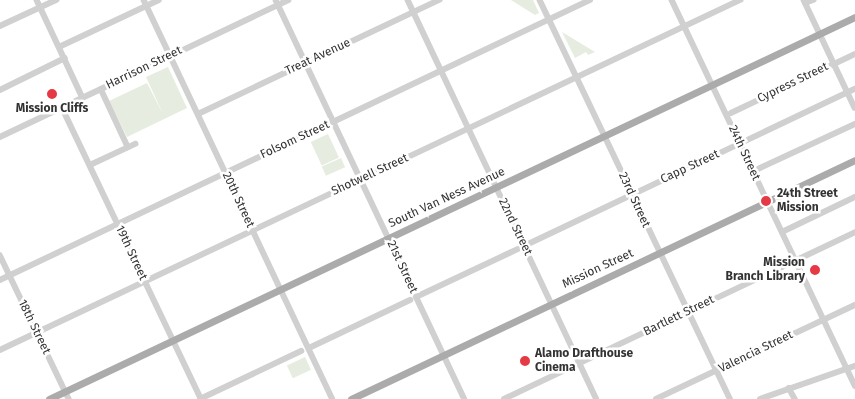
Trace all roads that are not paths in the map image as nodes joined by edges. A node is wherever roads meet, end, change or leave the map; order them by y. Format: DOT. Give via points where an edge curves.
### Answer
graph roads {
  1 [pos="37,0"];
  2 [pos="56,0"];
  3 [pos="158,0"];
  4 [pos="288,0"];
  5 [pos="408,0"];
  6 [pos="439,0"];
  7 [pos="540,0"];
  8 [pos="590,0"];
  9 [pos="672,0"];
  10 [pos="740,0"];
  11 [pos="813,0"];
  12 [pos="277,2"];
  13 [pos="805,2"];
  14 [pos="145,3"];
  15 [pos="40,7"];
  16 [pos="414,12"];
  17 [pos="855,17"];
  18 [pos="549,19"];
  19 [pos="0,26"];
  20 [pos="685,26"];
  21 [pos="820,34"];
  22 [pos="59,47"];
  23 [pos="855,54"];
  24 [pos="170,56"];
  25 [pos="65,58"];
  26 [pos="306,63"];
  27 [pos="834,64"];
  28 [pos="441,70"];
  29 [pos="577,78"];
  30 [pos="712,85"];
  31 [pos="100,89"];
  32 [pos="855,89"];
  33 [pos="0,90"];
  34 [pos="848,92"];
  35 [pos="83,98"];
  36 [pos="62,107"];
  37 [pos="855,108"];
  38 [pos="731,113"];
  39 [pos="198,114"];
  40 [pos="334,122"];
  41 [pos="855,124"];
  42 [pos="469,129"];
  43 [pos="604,136"];
  44 [pos="0,137"];
  45 [pos="135,144"];
  46 [pos="740,144"];
  47 [pos="128,147"];
  48 [pos="855,160"];
  49 [pos="90,165"];
  50 [pos="758,169"];
  51 [pos="226,173"];
  52 [pos="361,180"];
  53 [pos="496,187"];
  54 [pos="632,195"];
  55 [pos="855,197"];
  56 [pos="768,202"];
  57 [pos="118,224"];
  58 [pos="253,231"];
  59 [pos="782,232"];
  60 [pos="855,232"];
  61 [pos="389,238"];
  62 [pos="524,246"];
  63 [pos="518,249"];
  64 [pos="660,253"];
  65 [pos="0,255"];
  66 [pos="795,260"];
  67 [pos="10,275"];
  68 [pos="0,280"];
  69 [pos="145,282"];
  70 [pos="280,289"];
  71 [pos="416,297"];
  72 [pos="410,300"];
  73 [pos="552,304"];
  74 [pos="855,305"];
  75 [pos="688,311"];
  76 [pos="824,320"];
  77 [pos="37,333"];
  78 [pos="173,340"];
  79 [pos="309,348"];
  80 [pos="0,350"];
  81 [pos="301,352"];
  82 [pos="444,355"];
  83 [pos="580,363"];
  84 [pos="855,366"];
  85 [pos="847,370"];
  86 [pos="716,371"];
  87 [pos="855,386"];
  88 [pos="789,388"];
  89 [pos="65,391"];
  90 [pos="462,398"];
  91 [pos="49,399"];
  92 [pos="69,399"];
  93 [pos="201,399"];
  94 [pos="333,399"];
  95 [pos="351,399"];
  96 [pos="504,399"];
  97 [pos="597,399"];
  98 [pos="656,399"];
  99 [pos="730,399"];
  100 [pos="760,399"];
  101 [pos="795,399"];
  1 -- 15 [label="street"];
  2 -- 15 [label="street"];
  3 -- 14 [label="street"];
  4 -- 12 [label="street, Harrison Street"];
  5 -- 16 [label="street, 22nd Street"];
  6 -- 16 [label="street, Treat Avenue"];
  7 -- 18 [label="street, 23rd Street"];
  8 -- 18 [label="street, Folsom Street"];
  9 -- 20 [label="street, 24th Street"];
  10 -- 20 [label="street, Shotwell Street"];
  11 -- 13 [label="street"];
  12 -- 24 [label="street, Harrison Street"];
  12 -- 26 [label="street, 21st Street"];
  13 -- 21 [label="street"];
  14 -- 22 [label="street"];
  14 -- 24 [label="street, 20th Street"];
  15 -- 19 [label="street"];
  15 -- 22 [label="street"];
  16 -- 26 [label="street, Treat Avenue"];
  16 -- 28 [label="street, 22nd Street"];
  17 -- 21 [label="main road, South Van Ness Avenue"];
  18 -- 28 [label="street, Folsom Street"];
  18 -- 29 [label="street, 23rd Street"];
  20 -- 29 [label="street, Shotwell Street"];
  20 -- 30 [label="street, 24th Street"];
  21 -- 27 [label="street"];
  21 -- 30 [label="main road, South Van Ness Avenue"];
  22 -- 25 [label="street"];
  23 -- 27 [label="street, Cypress Street"];
  24 -- 31 [label="street, Harrison Street"];
  24 -- 39 [label="street, 20th Street"];
  25 -- 33 [label="street"];
  25 -- 35 [label="street"];
  26 -- 39 [label="street, Treat Avenue"];
  26 -- 40 [label="street, 21st Street"];
  27 -- 34 [label="street"];
  27 -- 38 [label="street, Cypress Street"];
  28 -- 40 [label="street, Folsom Street"];
  28 -- 42 [label="street, 22nd Street"];
  29 -- 42 [label="street, Shotwell Street"];
  29 -- 43 [label="street, 23rd Street"];
  30 -- 43 [label="main road, South Van Ness Avenue"];
  30 -- 46 [label="street, 24th Street"];
  31 -- 35 [label="street, Harrison Street"];
  31 -- 47 [label="street"];
  32 -- 34 [label="street, Capp Street"];
  34 -- 37 [label="street"];
  34 -- 46 [label="street, Capp Street"];
  35 -- 36 [label="street, Harrison Street"];
  36 -- 44 [label="street, Harrison Street"];
  36 -- 49 [label="street, 19th Street"];
  39 -- 51 [label="street, 20th Street"];
  40 -- 51 [label="street, Folsom Street"];
  40 -- 52 [label="street, 21st Street"];
  41 -- 50 [label="street"];
  42 -- 52 [label="street, Shotwell Street"];
  42 -- 53 [label="street, 22nd Street"];
  43 -- 53 [label="main road, South Van Ness Avenue"];
  43 -- 54 [label="street, 23rd Street"];
  45 -- 47 [label="street"];
  46 -- 54 [label="street, Capp Street"];
  46 -- 56 [label="street, 24th Street"];
  47 -- 49 [label="street"];
  48 -- 56 [label="main road, Mission Street"];
  49 -- 57 [label="street, 19th Street"];
  51 -- 57 [label="street, Folsom Street"];
  51 -- 58 [label="street, 20th Street"];
  52 -- 58 [label="street, Shotwell Street"];
  52 -- 61 [label="street, 21st Street"];
  53 -- 61 [label="main road, South Van Ness Avenue"];
  53 -- 62 [label="street, 22nd Street"];
  54 -- 62 [label="street, Capp Street"];
  54 -- 64 [label="street, 23rd Street"];
  55 -- 59 [label="street"];
  56 -- 59 [label="street, 24th Street"];
  56 -- 64 [label="main road, Mission Street"];
  57 -- 67 [label="street, Folsom Street"];
  57 -- 69 [label="street, 19th Street"];
  58 -- 69 [label="street, Shotwell Street"];
  58 -- 70 [label="street, 20th Street"];
  59 -- 66 [label="street, 24th Street"];
  60 -- 66 [label="street, Bartlett Street"];
  61 -- 70 [label="main road, South Van Ness Avenue"];
  61 -- 71 [label="street, 21st Street"];
  62 -- 73 [label="street, 22nd Street"];
  63 -- 71 [label="street"];
  64 -- 73 [label="main road, Mission Street"];
  64 -- 75 [label="street, 23rd Street"];
  65 -- 67 [label="street, 18th Street"];
  66 -- 75 [label="street, Bartlett Street"];
  66 -- 76 [label="street, 24th Street"];
  67 -- 68 [label="street, Folsom Street"];
  67 -- 77 [label="street, 18th Street"];
  69 -- 77 [label="street, Shotwell Street"];
  69 -- 78 [label="street, 19th Street"];
  70 -- 78 [label="main road, South Van Ness Avenue"];
  70 -- 79 [label="street, 20th Street"];
  71 -- 82 [label="street, 21st Street"];
  72 -- 79 [label="street"];
  73 -- 82 [label="main road, Mission Street"];
  73 -- 83 [label="street, 22nd Street"];
  74 -- 76 [label="street, Valencia Street"];
  75 -- 83 [label="street, Bartlett Street"];
  75 -- 86 [label="street, 23rd Street"];
  76 -- 85 [label="street, 24th Street"];
  76 -- 86 [label="street, Valencia Street"];
  77 -- 80 [label="street, Shotwell Street"];
  77 -- 89 [label="street, 18th Street"];
  78 -- 89 [label="main road, South Van Ness Avenue"];
  78 -- 93 [label="street, 19th Street"];
  79 -- 94 [label="street, 20th Street"];
  81 -- 93 [label="street"];
  82 -- 90 [label="street, 21st Street"];
  82 -- 95 [label="main road, Mission Street"];
  83 -- 96 [label="street, Bartlett Street"];
  83 -- 97 [label="street, 22nd Street"];
  84 -- 85 [label="street"];
  85 -- 87 [label="street, 24th Street"];
  85 -- 88 [label="street"];
  86 -- 98 [label="street, Valencia Street"];
  86 -- 99 [label="street, 23rd Street"];
  88 -- 100 [label="street"];
  88 -- 101 [label="street"];
  89 -- 91 [label="main road, South Van Ness Avenue"];
  89 -- 92 [label="street, 18th Street"];
}
